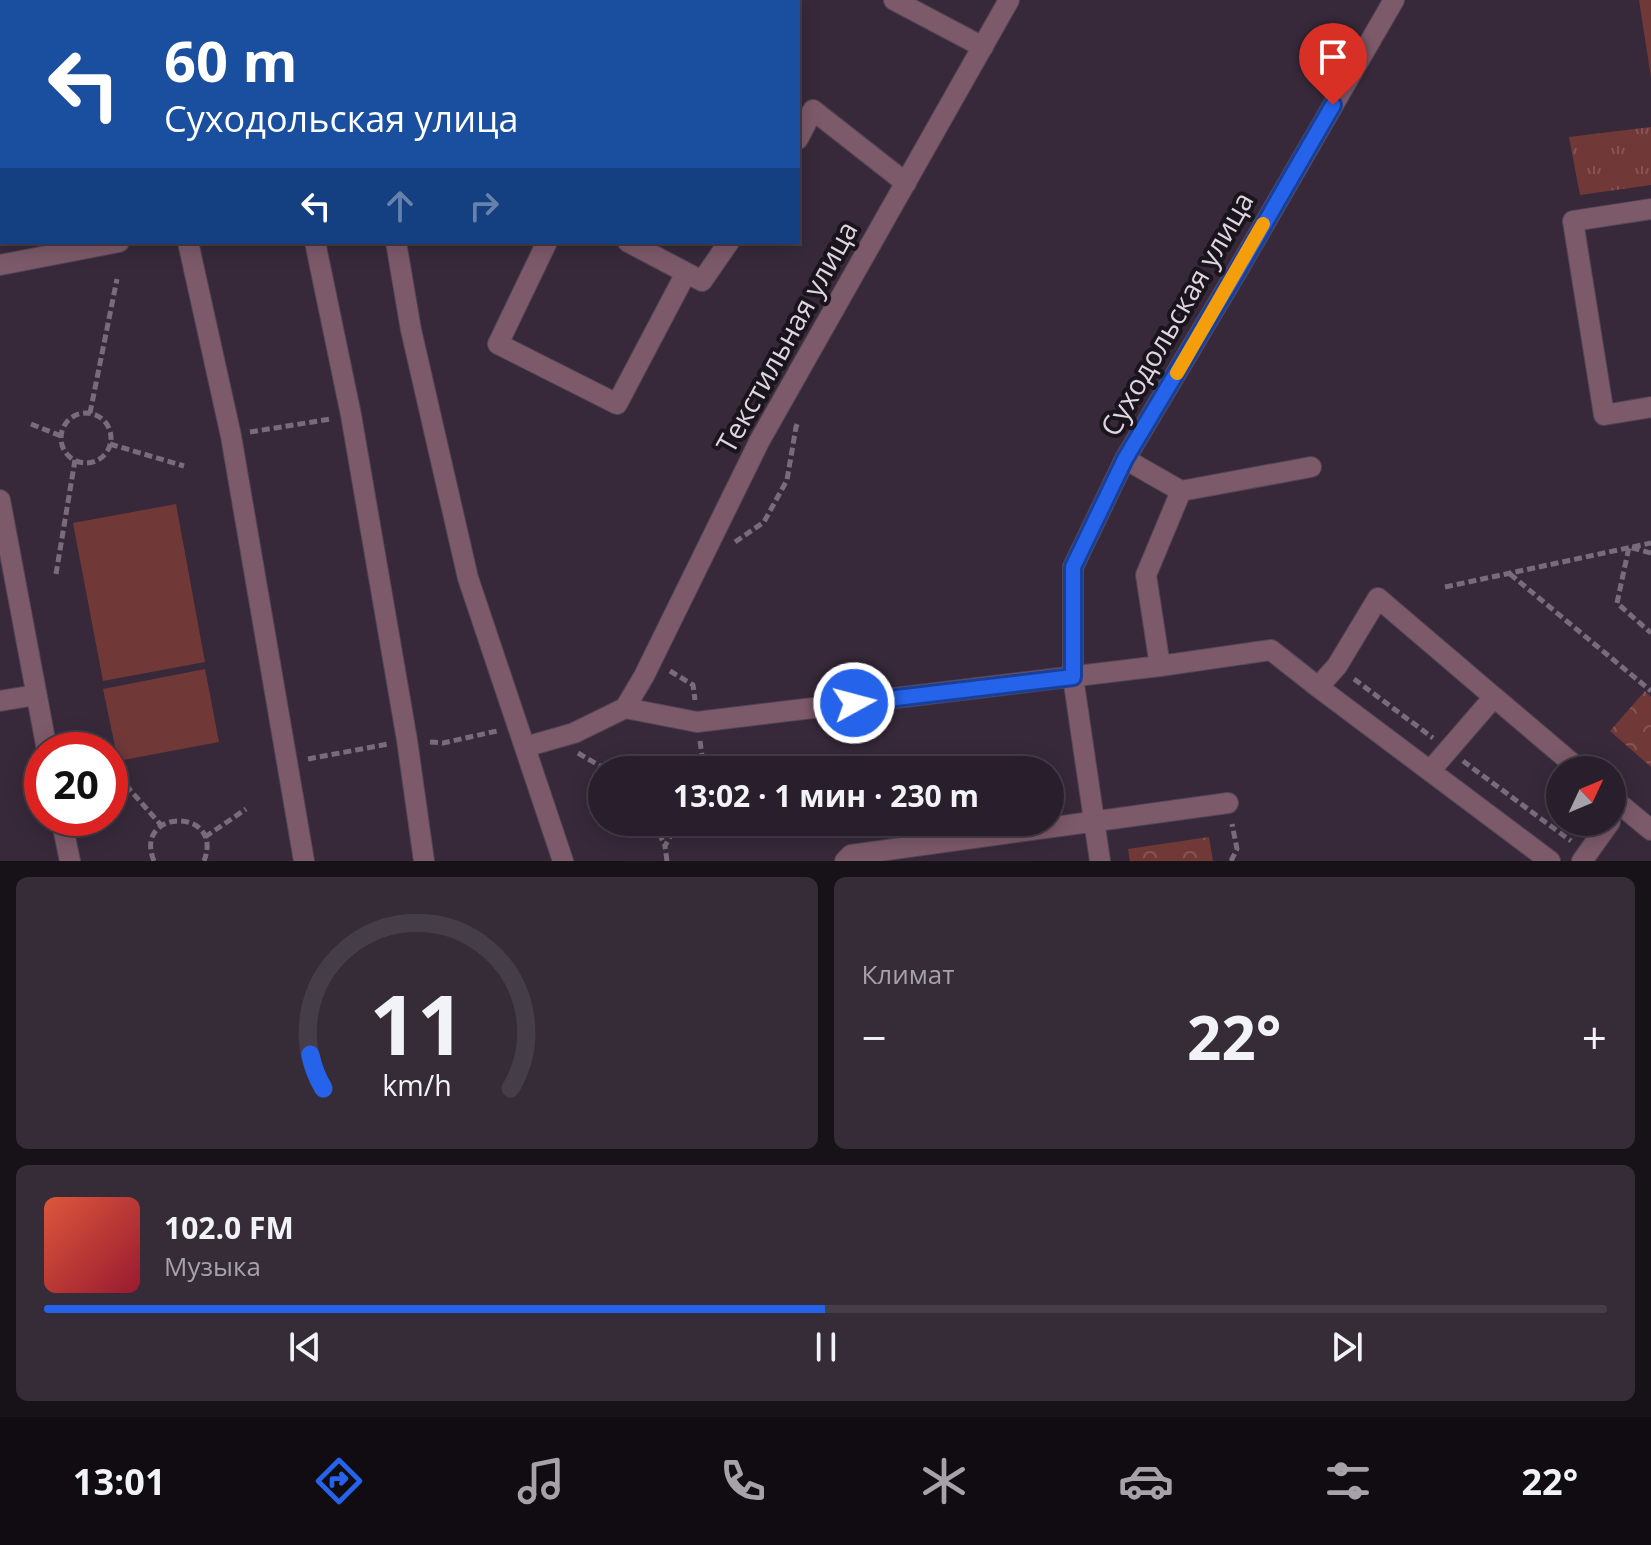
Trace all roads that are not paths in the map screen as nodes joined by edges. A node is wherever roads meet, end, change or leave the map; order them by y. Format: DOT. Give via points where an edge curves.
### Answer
graph roads {
  1 [pos="894,0"];
  2 [pos="1009,0"];
  3 [pos="1394,0"];
  4 [pos="983,47"];
  5 [pos="800,135"];
  6 [pos="906,183"];
  7 [pos="1651,209"];
  8 [pos="109,244"];
  9 [pos="188,244"];
  10 [pos="315,244"];
  11 [pos="396,244"];
  12 [pos="546,244"];
  13 [pos="632,244"];
  14 [pos="728,244"];
  15 [pos="0,265"];
  16 [pos="686,273"];
  17 [pos="1651,407"];
  18 [pos="1125,459"];
  19 [pos="1311,467"];
  20 [pos="1181,491"];
  21 [pos="0,500"];
  22 [pos="1160,666"];
  23 [pos="1073,677"];
  24 [pos="1318,687"];
  25 [pos="36,695"];
  26 [pos="1494,697"];
  27 [pos="0,701"];
  28 [pos="625,708"];
  29 [pos="43,732"];
  30 [pos="525,747"];
  31 [pos="1564,756"];
  32 [pos="1430,771"];
  33 [pos="1228,803"];
  34 [pos="1626,817"];
  35 [pos="1093,822"];
  36 [pos="1651,830"];
  37 [pos="65,836"];
  38 [pos="1598,836"];
  39 [pos="70,861"];
  40 [pos="304,861"];
  41 [pos="424,861"];
  42 [pos="563,861"];
  43 [pos="845,861"];
  44 [pos="1100,861"];
  45 [pos="1550,861"];
  46 [pos="1582,861"];
  1 -- 4 [label="street"];
  2 -- 4 [label="street, Текстильная улица"];
  3 -- 18 [label="street, Суходольская улица"];
  4 -- 6 [label="street, Текстильная улица"];
  5 -- 6 [label="street" via="813,110"];
  6 -- 28 [label="street, Текстильная улица" via="760,440"];
  7 -- 17 [label="street" via="1573,221 1604,415"];
  8 -- 15 [label="street"];
  9 -- 40 [label="street" via="231,436"];
  10 -- 41 [label="street" via="351,415"];
  11 -- 30 [label="street" via="468,578"];
  12 -- 16 [label="street" via="498,344 617,404"];
  13 -- 16 [label="street"];
  14 -- 16 [label="street" via="702,281"];
  18 -- 20 [label="street"];
  18 -- 23 [label="street, Суходольская улица" via="1073,567"];
  19 -- 20 [label="street"];
  20 -- 22 [label="street" via="1146,575"];
  21 -- 25 [label="street"];
  22 -- 23 [label="street"];
  22 -- 24 [label="street" via="1271,650"];
  23 -- 28 [label="street" via="697,722"];
  23 -- 35 [label="street, Суходольская улица"];
  24 -- 26 [label="street" via="1337,666 1378,598"];
  24 -- 32 [label="street"];
  25 -- 27 [label="street"];
  25 -- 29 [label="street"];
  26 -- 31 [label="street"];
  26 -- 32 [label="street"];
  28 -- 30 [label="street" via="574,733"];
  30 -- 42 [label="street"];
  32 -- 45 [label="street"];
  33 -- 35 [label="street"];
  34 -- 36 [label="street"];
  35 -- 43 [label="street" via="851,855"];
  35 -- 44 [label="street, Суходольская улица"];
  37 -- 39 [label="street"];
  38 -- 46 [label="street"];
}
